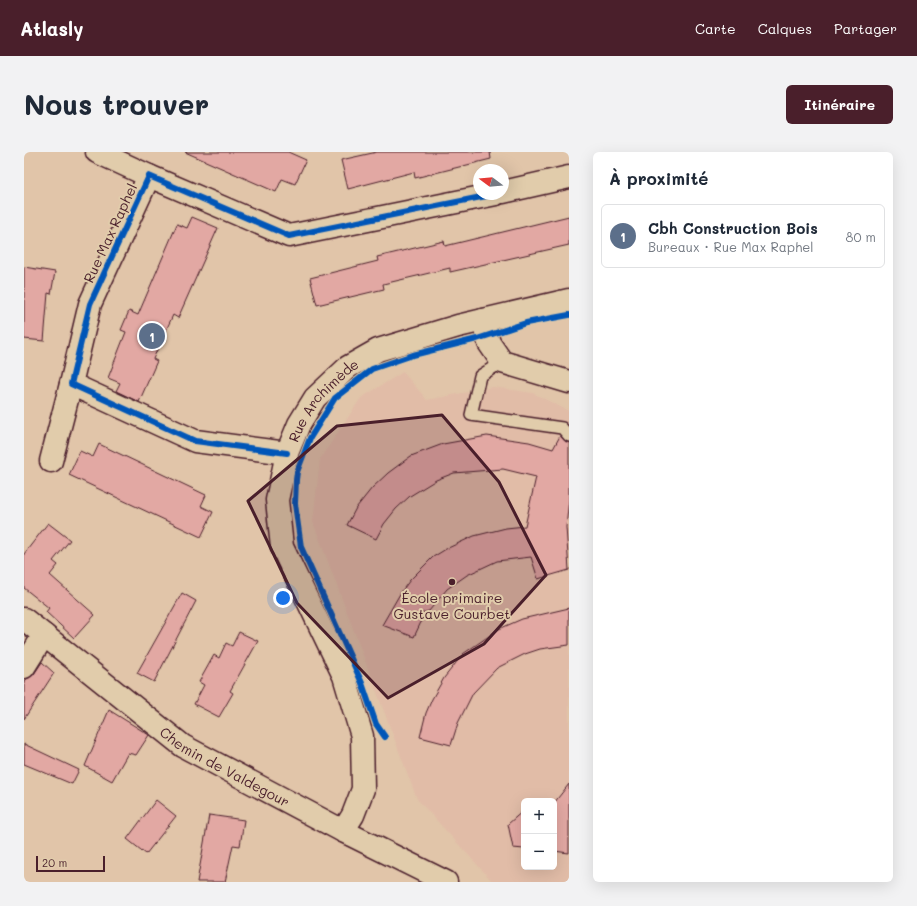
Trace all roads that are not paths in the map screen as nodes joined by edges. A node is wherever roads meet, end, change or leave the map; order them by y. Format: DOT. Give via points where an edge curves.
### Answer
graph roads {
  1 [pos="97,152"];
  2 [pos="149,176"];
  3 [pos="569,177"];
  4 [pos="509,191"];
  5 [pos="473,199"];
  6 [pos="569,300"];
  7 [pos="482,320"];
  8 [pos="502,362"];
  9 [pos="569,382"];
  10 [pos="71,384"];
  11 [pos="569,436"];
  12 [pos="287,453"];
  13 [pos="51,461"];
  14 [pos="24,618"];
  15 [pos="44,635"];
  16 [pos="24,666"];
  17 [pos="343,831"];
  18 [pos="446,882"];
  1 -- 2 [label="street, Rue Max Raphel"];
  2 -- 5 [label="street, Rue Max Raphel" via="289,236"];
  2 -- 10 [label="street, Rue Max Raphel" via="90,304"];
  3 -- 4 [label="street"];
  6 -- 7 [label="street, Rue Archimède"];
  7 -- 8 [label="street" via="490,343"];
  7 -- 12 [label="street, Rue Archimède" via="378,350 348,366 315,398 299,424"];
  8 -- 9 [label="street"];
  8 -- 11 [label="lane" via="480,376 471,415 562,428"];
  10 -- 12 [label="street" via="195,441"];
  10 -- 13 [label="street, Rue Max Raphel"];
  12 -- 17 [label="street, Rue Archimède" via="277,500 282,547 344,676 362,736 363,789 353,815"];
  14 -- 15 [label="street, Chemin de Valdegour"];
  15 -- 16 [label="street"];
  15 -- 17 [label="street, Chemin de Valdegour" via="183,746"];
  17 -- 18 [label="street, Chemin de Valdegour"];
}
